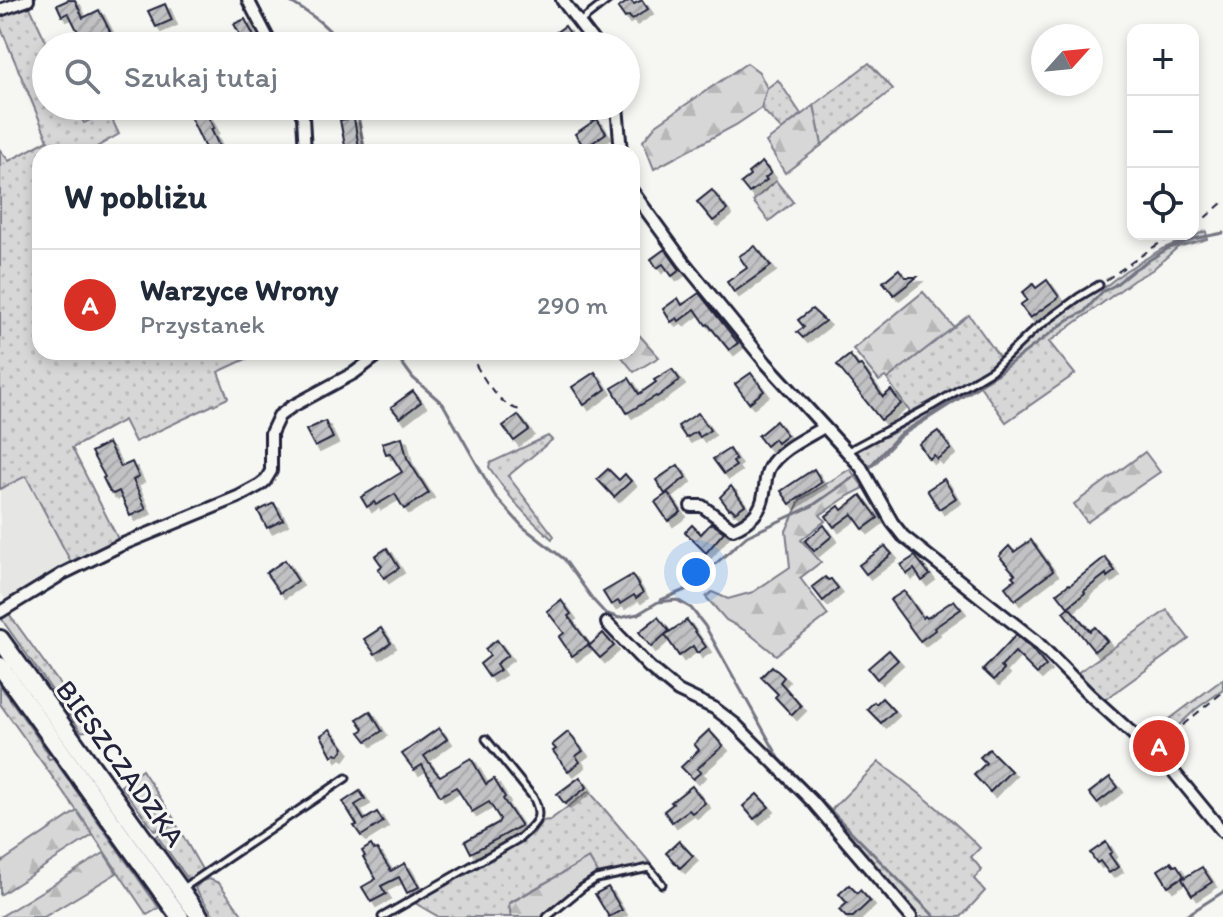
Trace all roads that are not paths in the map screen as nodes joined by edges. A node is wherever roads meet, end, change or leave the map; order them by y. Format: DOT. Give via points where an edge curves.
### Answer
graph roads {
  1 [pos="28,0"];
  2 [pos="248,0"];
  3 [pos="562,0"];
  4 [pos="608,0"];
  5 [pos="0,10"];
  6 [pos="579,22"];
  7 [pos="265,32"];
  8 [pos="586,32"];
  9 [pos="303,120"];
  10 [pos="618,120"];
  11 [pos="305,144"];
  12 [pos="620,144"];
  13 [pos="640,202"];
  14 [pos="1099,285"];
  15 [pos="370,360"];
  16 [pos="824,427"];
  17 [pos="847,452"];
  18 [pos="691,506"];
  19 [pos="0,612"];
  20 [pos="607,623"];
  21 [pos="0,639"];
  22 [pos="0,666"];
  23 [pos="486,739"];
  24 [pos="346,778"];
  25 [pos="1223,832"];
  26 [pos="662,884"];
  27 [pos="181,890"];
  28 [pos="180,917"];
  29 [pos="200,917"];
  30 [pos="382,917"];
  31 [pos="547,917"];
  32 [pos="911,917"];
  1 -- 5 [label="street"];
  2 -- 7 [label="street"];
  3 -- 6 [label="street"];
  4 -- 6 [label="lane"];
  6 -- 8 [label="street"];
  9 -- 11 [label="street"];
  10 -- 12 [label="street"];
  13 -- 16 [label="street" via="766,363"];
  14 -- 17 [label="lane" via="1034,330 992,370"];
  15 -- 19 [label="street" via="279,416 271,433 271,471 260,485 121,545"];
  16 -- 17 [label="street"];
  16 -- 18 [label="street" via="783,452 770,467 756,515 744,525 733,529 702,506"];
  17 -- 25 [label="street" via="903,536 1036,641 1159,754"];
  20 -- 32 [label="street" via="678,691 735,724 812,801"];
  21 -- 27 [label="main road, BIESZCZADZKA"];
  22 -- 28 [label="main road, BIESZCZADZKA"];
  23 -- 30 [label="lane" via="533,797 539,814 535,824 520,838"];
  24 -- 27 [label="lane"];
  26 -- 31 [label="lane" via="649,868 596,879"];
  27 -- 29 [label="main road, BIESZCZADZKA"];
}
